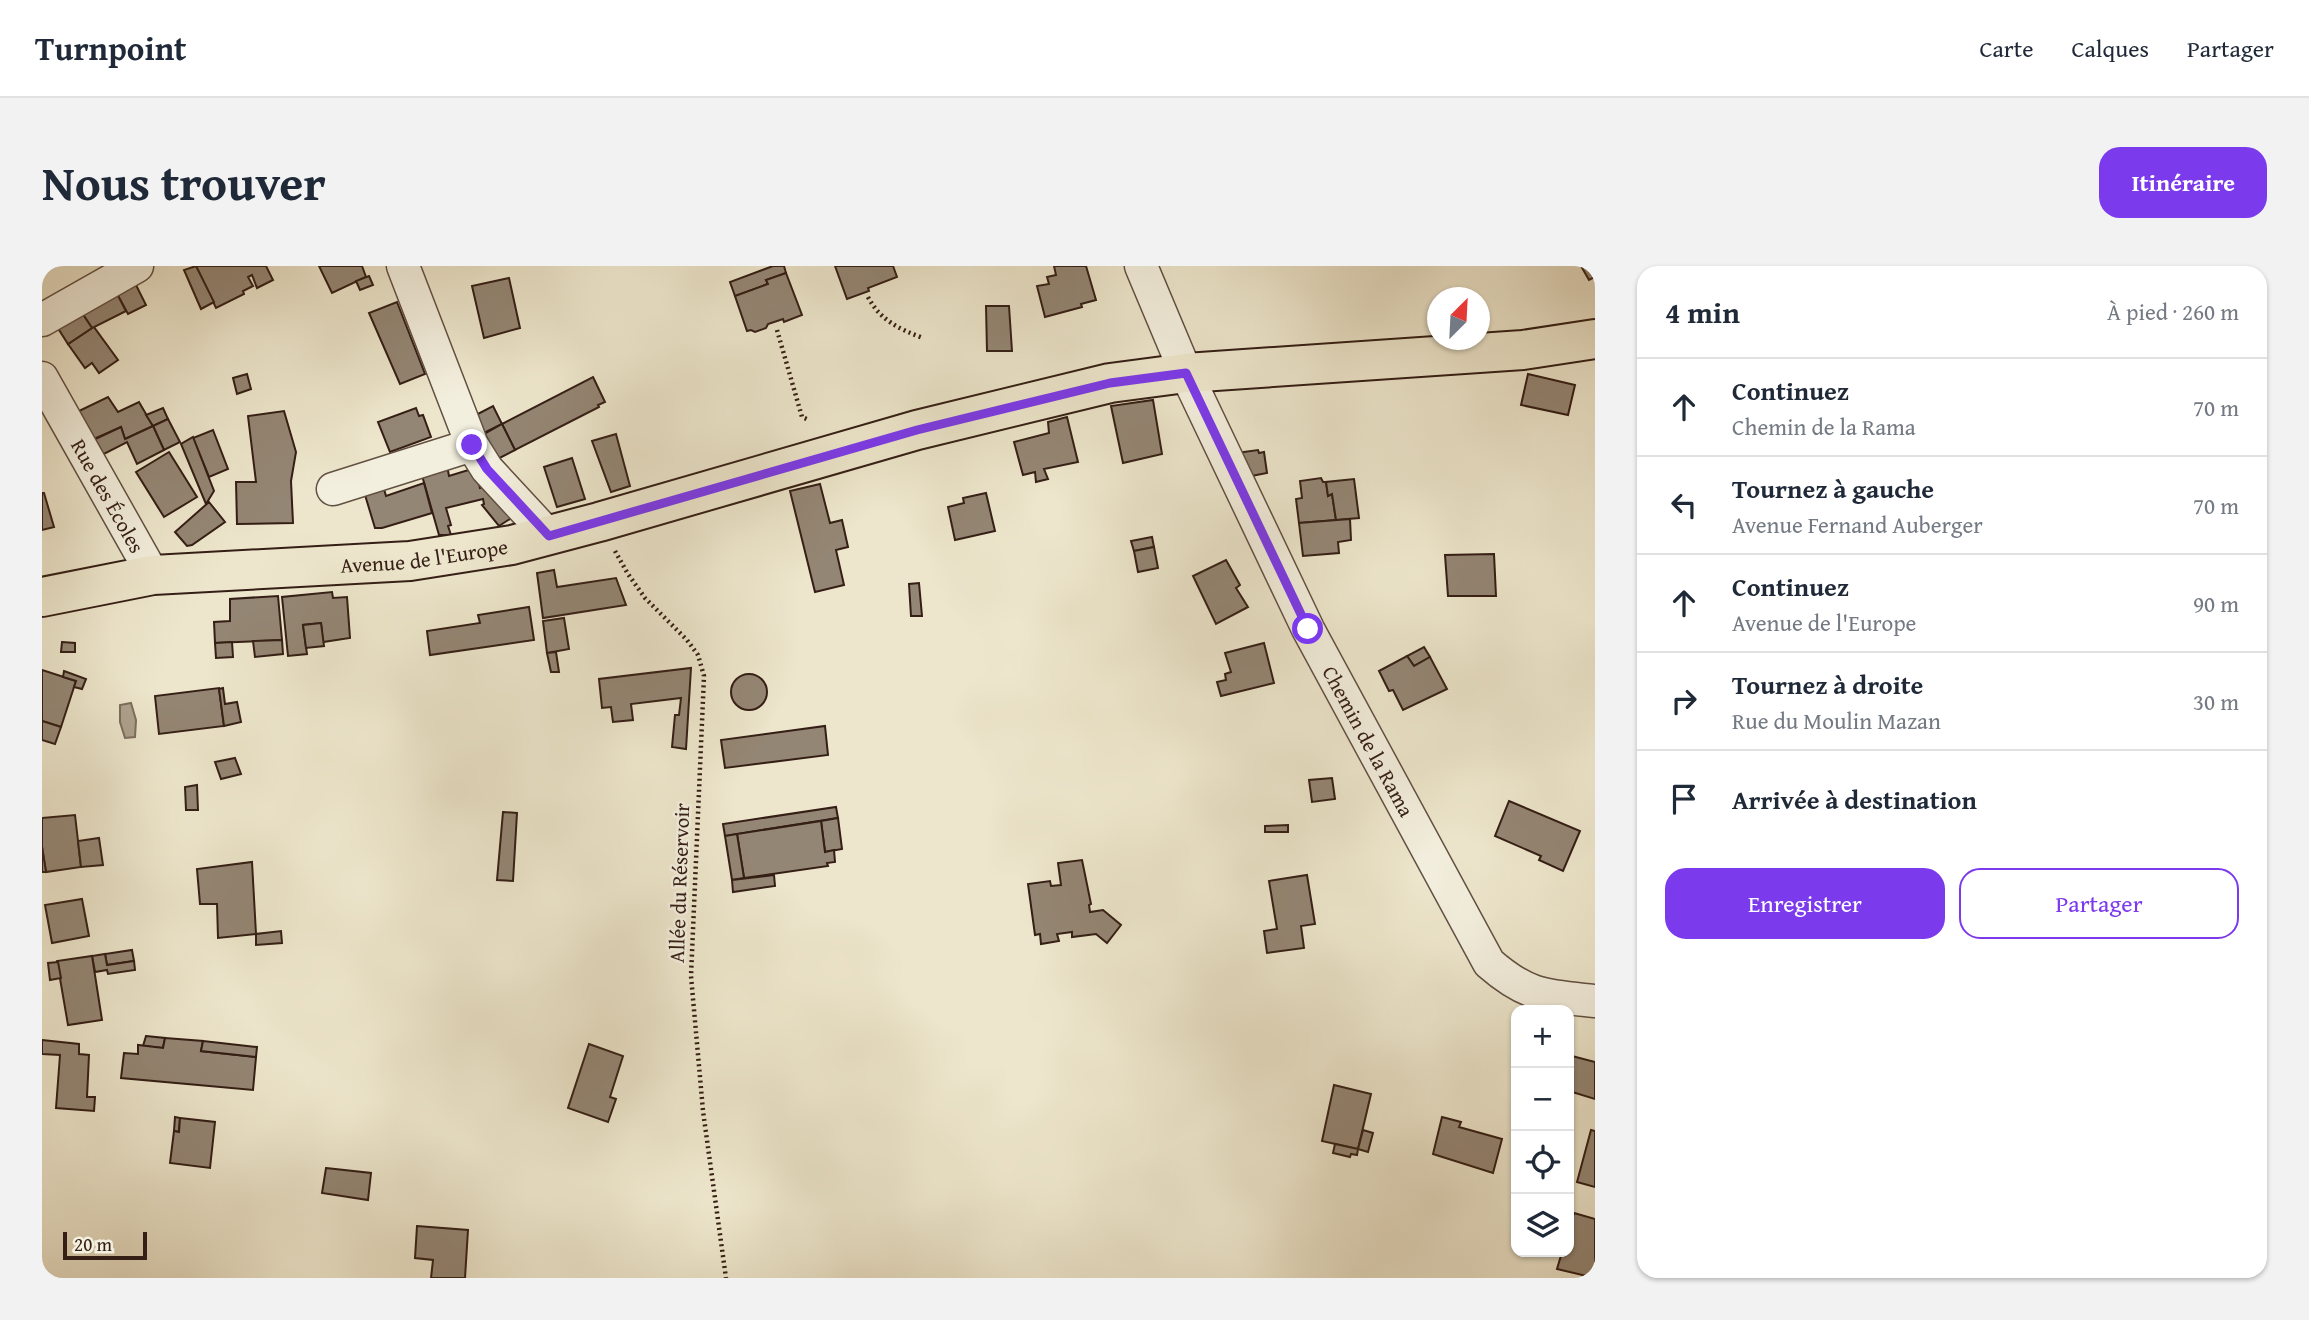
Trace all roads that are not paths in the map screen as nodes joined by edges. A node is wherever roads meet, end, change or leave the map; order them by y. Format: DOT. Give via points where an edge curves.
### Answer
graph roads {
  1 [pos="137,266"];
  2 [pos="403,266"];
  3 [pos="1141,266"];
  4 [pos="42,320"];
  5 [pos="1595,339"];
  6 [pos="1186,373"];
  7 [pos="42,378"];
  8 [pos="472,445"];
  9 [pos="332,489"];
  10 [pos="549,536"];
  11 [pos="153,575"];
  12 [pos="42,597"];
  13 [pos="1595,1000"];
  1 -- 4 [label="street"];
  2 -- 8 [label="street"];
  3 -- 6 [label="street, Chemin de la Rama"];
  5 -- 6 [label="main road, Avenue de l'Europe" via="1523,351"];
  6 -- 10 [label="main road, Avenue de l'Europe" via="1110,383 917,430"];
  6 -- 13 [label="street, Chemin de la Rama" via="1308,629 1489,963 1523,988 1545,996"];
  7 -- 11 [label="street, Rue des Écoles"];
  8 -- 9 [label="street"];
  8 -- 10 [label="street" via="487,469"];
  10 -- 11 [label="main road, Avenue de l'Europe" via="410,561"];
  11 -- 12 [label="main road, Avenue de l'Europe"];
}
